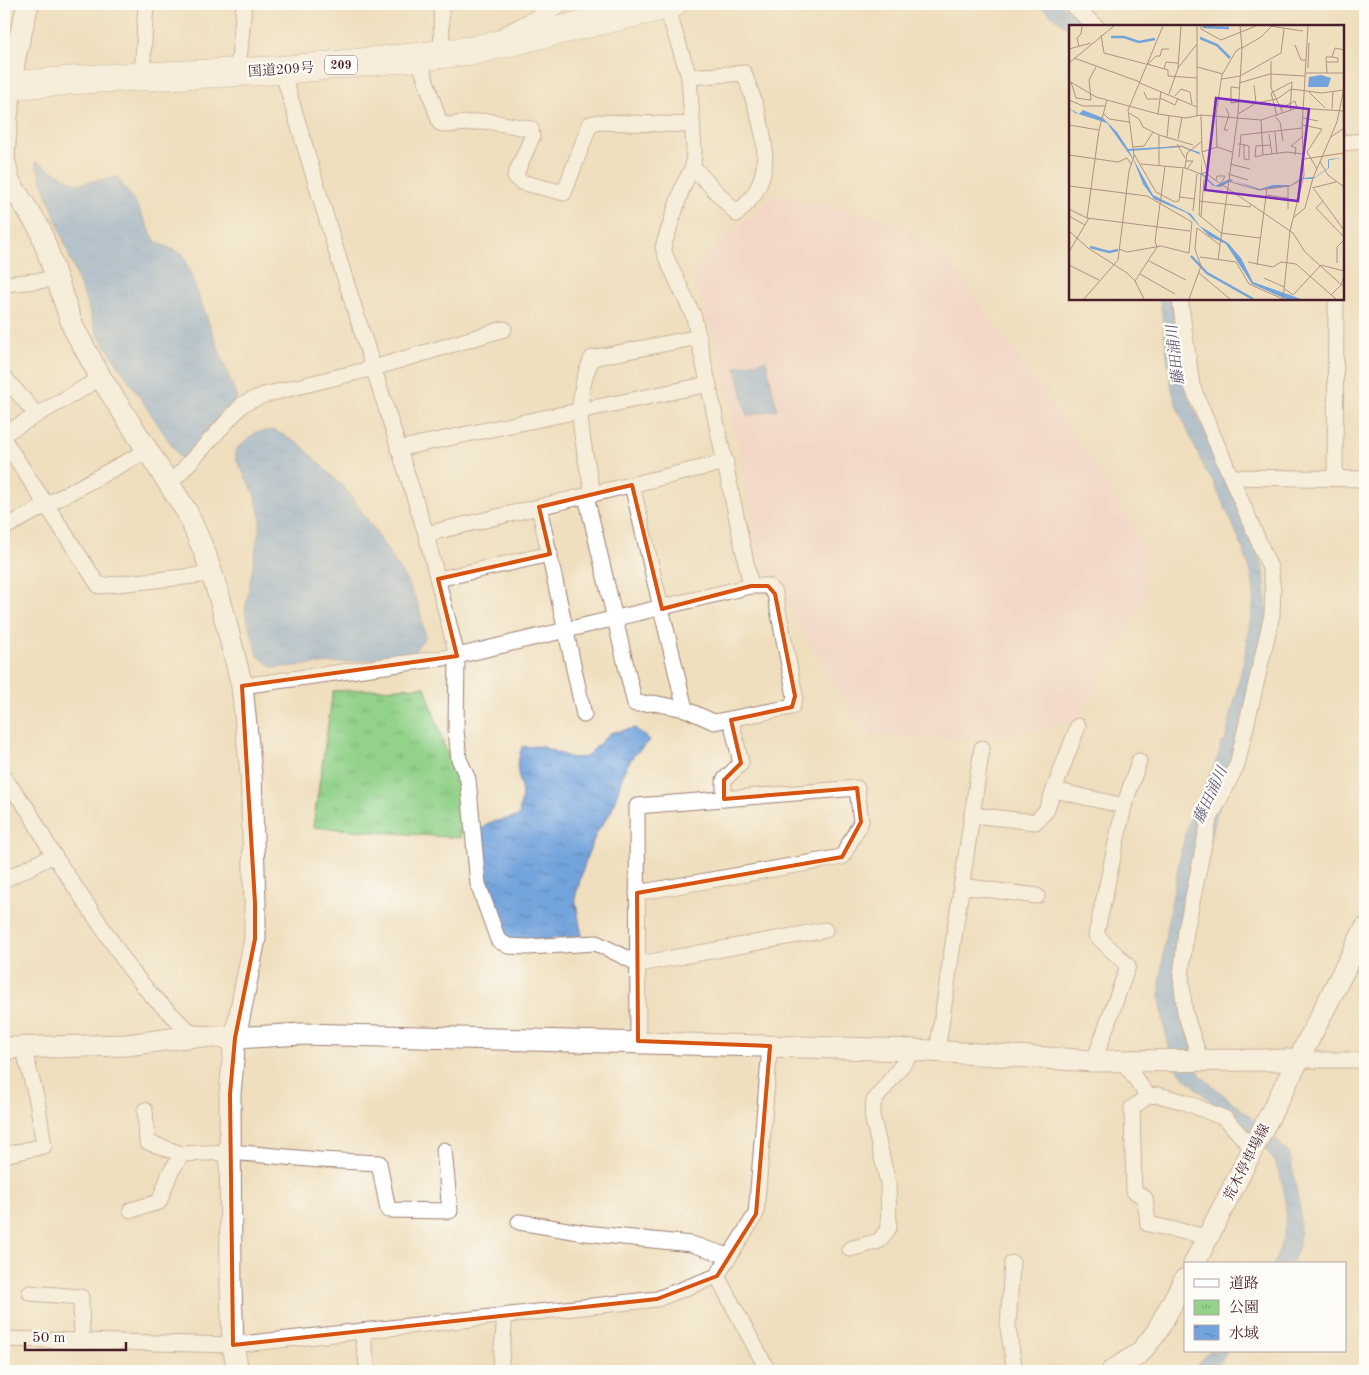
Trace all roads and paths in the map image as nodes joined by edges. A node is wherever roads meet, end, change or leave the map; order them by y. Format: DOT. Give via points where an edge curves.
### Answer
graph roads {
  1 [pos="28,4"];
  2 [pos="146,4"];
  3 [pos="244,4"];
  4 [pos="442,4"];
  5 [pos="562,4"];
  6 [pos="669,4"];
  7 [pos="1071,4"];
  8 [pos="1095,25"];
  9 [pos="475,50"];
  10 [pos="430,56"];
  11 [pos="282,70"];
  12 [pos="238,73"];
  13 [pos="142,77"];
  14 [pos="689,77"];
  15 [pos="8,86"];
  16 [pos="693,125"];
  17 [pos="1365,141"];
  18 [pos="1344,142"];
  19 [pos="693,167"];
  20 [pos="6,183"];
  21 [pos="58,279"];
  22 [pos="4,284"];
  23 [pos="1180,300"];
  24 [pos="1336,300"];
  25 [pos="504,329"];
  26 [pos="699,337"];
  27 [pos="374,368"];
  28 [pos="4,377"];
  29 [pos="101,378"];
  30 [pos="709,384"];
  31 [pos="578,412"];
  32 [pos="37,415"];
  33 [pos="4,434"];
  34 [pos="4,440"];
  35 [pos="398,449"];
  36 [pos="148,450"];
  37 [pos="726,462"];
  38 [pos="1232,477"];
  39 [pos="1334,478"];
  40 [pos="1365,479"];
  41 [pos="170,484"];
  42 [pos="632,485"];
  43 [pos="589,495"];
  44 [pos="46,505"];
  45 [pos="539,507"];
  46 [pos="4,528"];
  47 [pos="426,534"];
  48 [pos="550,554"];
  49 [pos="212,574"];
  50 [pos="438,579"];
  51 [pos="751,586"];
  52 [pos="662,609"];
  53 [pos="616,619"];
  54 [pos="567,630"];
  55 [pos="458,656"];
  56 [pos="242,686"];
  57 [pos="686,709"];
  58 [pos="584,715"];
  59 [pos="731,720"];
  60 [pos="1078,726"];
  61 [pos="982,748"];
  62 [pos="1139,761"];
  63 [pos="6,785"];
  64 [pos="1054,790"];
  65 [pos="724,799"];
  66 [pos="1124,806"];
  67 [pos="972,815"];
  68 [pos="54,855"];
  69 [pos="4,880"];
  70 [pos="961,886"];
  71 [pos="637,893"];
  72 [pos="1037,896"];
  73 [pos="1365,929"];
  74 [pos="825,930"];
  75 [pos="639,964"];
  76 [pos="194,1036"];
  77 [pos="235,1038"];
  78 [pos="638,1041"];
  79 [pos="770,1046"];
  80 [pos="13,1048"];
  81 [pos="914,1050"];
  82 [pos="937,1052"];
  83 [pos="1200,1059"];
  84 [pos="1122,1060"];
  85 [pos="1299,1060"];
  86 [pos="1365,1060"];
  87 [pos="1094,1061"];
  88 [pos="1148,1096"];
  89 [pos="145,1110"];
  90 [pos="1252,1148"];
  91 [pos="444,1150"];
  92 [pos="230,1152"];
  93 [pos="182,1154"];
  94 [pos="4,1155"];
  95 [pos="131,1210"];
  96 [pos="519,1222"];
  97 [pos="1208,1237"];
  98 [pos="850,1249"];
  99 [pos="729,1256"];
  100 [pos="1195,1262"];
  101 [pos="1012,1263"];
  102 [pos="717,1276"];
  103 [pos="1184,1281"];
  104 [pos="30,1294"];
  105 [pos="505,1316"];
  106 [pos="362,1331"];
  107 [pos="4,1339"];
  108 [pos="82,1341"];
  109 [pos="233,1345"];
  110 [pos="238,1371"];
  111 [pos="368,1371"];
  112 [pos="500,1371"];
  113 [pos="768,1371"];
  114 [pos="1015,1371"];
  115 [pos="1112,1371"];
  1 -- 15 [label="street"];
  2 -- 13 [label="street"];
  3 -- 12 [label="street"];
  4 -- 10 [label="street"];
  5 -- 9 [label="street"];
  6 -- 9 [label="highway, 国道209号 / 209"];
  6 -- 14 [label="street"];
  7 -- 8 [label="street"];
  9 -- 10 [label="highway, 国道209号 / 209"];
  10 -- 11 [label="highway, 国道209号 / 209"];
  10 -- 16 [label="street" via="440,123 487,121 531,129 532,137 515,176 521,182 564,193 590,124"];
  11 -- 12 [label="highway, 国道209号 / 209"];
  11 -- 27 [label="street"];
  12 -- 13 [label="highway, 国道209号 / 209"];
  13 -- 15 [label="highway, 国道209号 / 209"];
  14 -- 16 [label="street"];
  14 -- 19 [label="street" via="744,73 760,117 764,165 755,193 737,214"];
  15 -- 20 [label="street" via="4,158"];
  16 -- 19 [label="street"];
  17 -- 18 [label="street"];
  19 -- 26 [label="street" via="683,186 663,247 694,317"];
  20 -- 21 [label="street" via="40,229"];
  21 -- 22 [label="street"];
  21 -- 29 [label="street" via="73,327"];
  23 -- 38 [label="street" via="1192,386"];
  24 -- 39 [label="street"];
  25 -- 27 [label="street"];
  26 -- 30 [label="street"];
  26 -- 31 [label="street" via="592,358 584,374"];
  27 -- 35 [label="street"];
  27 -- 41 [label="street" via="264,395 243,404"];
  28 -- 32 [label="street"];
  29 -- 32 [label="street"];
  29 -- 36 [label="street"];
  30 -- 31 [label="street"];
  30 -- 37 [label="street"];
  31 -- 35 [label="street"];
  31 -- 43 [label="street"];
  32 -- 33 [label="street"];
  34 -- 44 [label="street"];
  35 -- 47 [label="street"];
  36 -- 41 [label="street"];
  36 -- 44 [label="street"];
  37 -- 42 [label="street"];
  37 -- 51 [label="street"];
  38 -- 39 [label="street"];
  38 -- 83 [label="street" via="1270,568 1272,615 1237,765 1209,820 1186,931 1181,977 1184,1004"];
  39 -- 40 [label="street"];
  41 -- 49 [label="street" via="187,512"];
  42 -- 43 [label="street"];
  42 -- 52 [label="street"];
  43 -- 45 [label="street"];
  43 -- 53 [label="street"];
  44 -- 46 [label="street"];
  44 -- 49 [label="street" via="99,586"];
  45 -- 47 [label="street"];
  45 -- 48 [label="street"];
  47 -- 50 [label="street"];
  48 -- 50 [label="street"];
  48 -- 54 [label="street"];
  49 -- 56 [label="street"];
  50 -- 55 [label="street"];
  51 -- 52 [label="street"];
  51 -- 59 [label="street" via="768,586 775,594 795,696 792,707"];
  52 -- 53 [label="street"];
  52 -- 57 [label="street"];
  53 -- 54 [label="street"];
  53 -- 57 [label="street" via="635,704 653,703"];
  54 -- 55 [label="street"];
  54 -- 58 [label="street"];
  55 -- 56 [label="street"];
  55 -- 75 [label="street" via="456,730 459,759 468,779 478,884 498,940 508,946 596,943"];
  56 -- 77 [label="street" via="251,774 255,930"];
  57 -- 59 [label="street" via="714,722"];
  59 -- 65 [label="street" via="741,763 724,780"];
  60 -- 64 [label="street"];
  61 -- 67 [label="street"];
  62 -- 66 [label="street"];
  63 -- 68 [label="street" via="29,811"];
  64 -- 66 [label="street"];
  64 -- 67 [label="street" via="1046,811 1035,822"];
  65 -- 71 [label="street" via="637,806"];
  65 -- 71 [label="street" via="857,788 861,822 842,856"];
  66 -- 87 [label="street" via="1096,935 1128,966"];
  67 -- 70 [label="street"];
  68 -- 69 [label="street"];
  68 -- 76 [label="street" via="130,969 151,995"];
  70 -- 72 [label="street"];
  70 -- 82 [label="street"];
  71 -- 75 [label="street"];
  73 -- 85 [label="street, 荒木停車場線"];
  74 -- 75 [label="street"];
  75 -- 78 [label="street"];
  76 -- 77 [label="street"];
  76 -- 80 [label="street" via="127,1044"];
  77 -- 78 [label="street" via="302,1034"];
  77 -- 92 [label="street" via="230,1094"];
  78 -- 79 [label="street"];
  79 -- 81 [label="street"];
  79 -- 99 [label="street" via="756,1214"];
  80 -- 94 [label="street" via="37,1100 44,1146"];
  81 -- 82 [label="street"];
  81 -- 98 [label="street" via="874,1101 873,1107 872,1115 888,1183 889,1228 879,1240"];
  82 -- 87 [label="street"];
  83 -- 84 [label="street"];
  83 -- 85 [label="street"];
  84 -- 87 [label="street"];
  84 -- 88 [label="street"];
  85 -- 86 [label="street"];
  85 -- 90 [label="street, 荒木停車場線"];
  88 -- 90 [label="street" via="1158,1095 1184,1102 1226,1119"];
  88 -- 97 [label="street" via="1132,1108 1134,1191 1145,1198 1148,1224"];
  89 -- 93 [label="street" via="147,1142"];
  90 -- 97 [label="street, 荒木停車場線"];
  91 -- 92 [label="street" via="450,1211 388,1210 379,1163"];
  92 -- 93 [label="street"];
  92 -- 109 [label="street"];
  93 -- 95 [label="street" via="170,1173 159,1202"];
  96 -- 99 [label="street" via="585,1233 691,1244"];
  97 -- 100 [label="street, 荒木停車場線"];
  99 -- 102 [label="street"];
  101 -- 114 [label="street" via="1008,1328"];
  102 -- 105 [label="street" via="657,1299"];
  102 -- 113 [label="street"];
  103 -- 115 [label="street" via="1156,1333 1139,1354"];
  104 -- 108 [label="street" via="81,1297"];
  105 -- 106 [label="street"];
  105 -- 112 [label="street"];
  106 -- 109 [label="street"];
  106 -- 111 [label="street"];
  107 -- 108 [label="street"];
  108 -- 109 [label="street"];
  109 -- 110 [label="street"];
}
